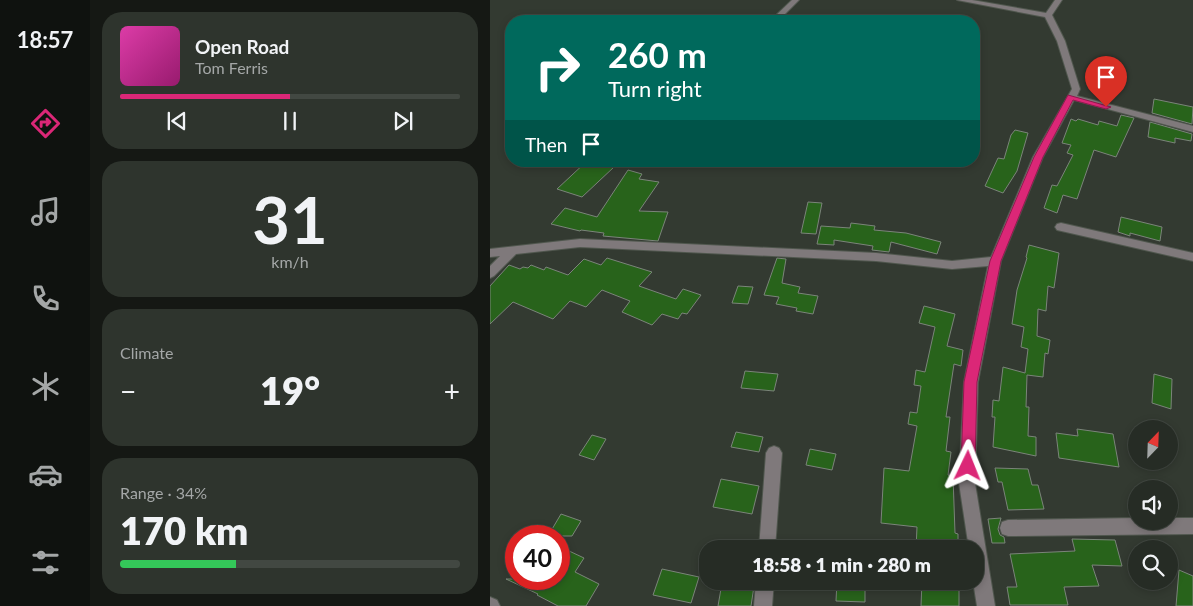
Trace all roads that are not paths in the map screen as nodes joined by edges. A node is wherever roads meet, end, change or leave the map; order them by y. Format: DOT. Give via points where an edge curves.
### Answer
graph roads {
  1 [pos="796,0"];
  2 [pos="960,0"];
  3 [pos="1059,0"];
  4 [pos="780,15"];
  5 [pos="1048,15"];
  6 [pos="1071,97"];
  7 [pos="1193,129"];
  8 [pos="1061,227"];
  9 [pos="513,250"];
  10 [pos="490,253"];
  11 [pos="1193,257"];
  12 [pos="995,261"];
  13 [pos="490,273"];
  14 [pos="774,453"];
  15 [pos="1193,526"];
  16 [pos="1008,528"];
  17 [pos="768,540"];
  18 [pos="764,590"];
  19 [pos="763,606"];
  20 [pos="986,606"];
  1 -- 4 [label="street"];
  2 -- 5 [label="street"];
  3 -- 5 [label="street"];
  5 -- 6 [label="street" via="1062,41 1076,89"];
  6 -- 7 [label="street"];
  6 -- 12 [label="street" via="1038,157"];
  8 -- 11 [label="street"];
  9 -- 10 [label="street"];
  9 -- 12 [label="street" via="580,243 867,256 952,265"];
  9 -- 13 [label="street"];
  12 -- 20 [label="street" via="970,382 967,474"];
  14 -- 17 [label="street"];
  15 -- 16 [label="street"];
  18 -- 19 [label="street"];
}
